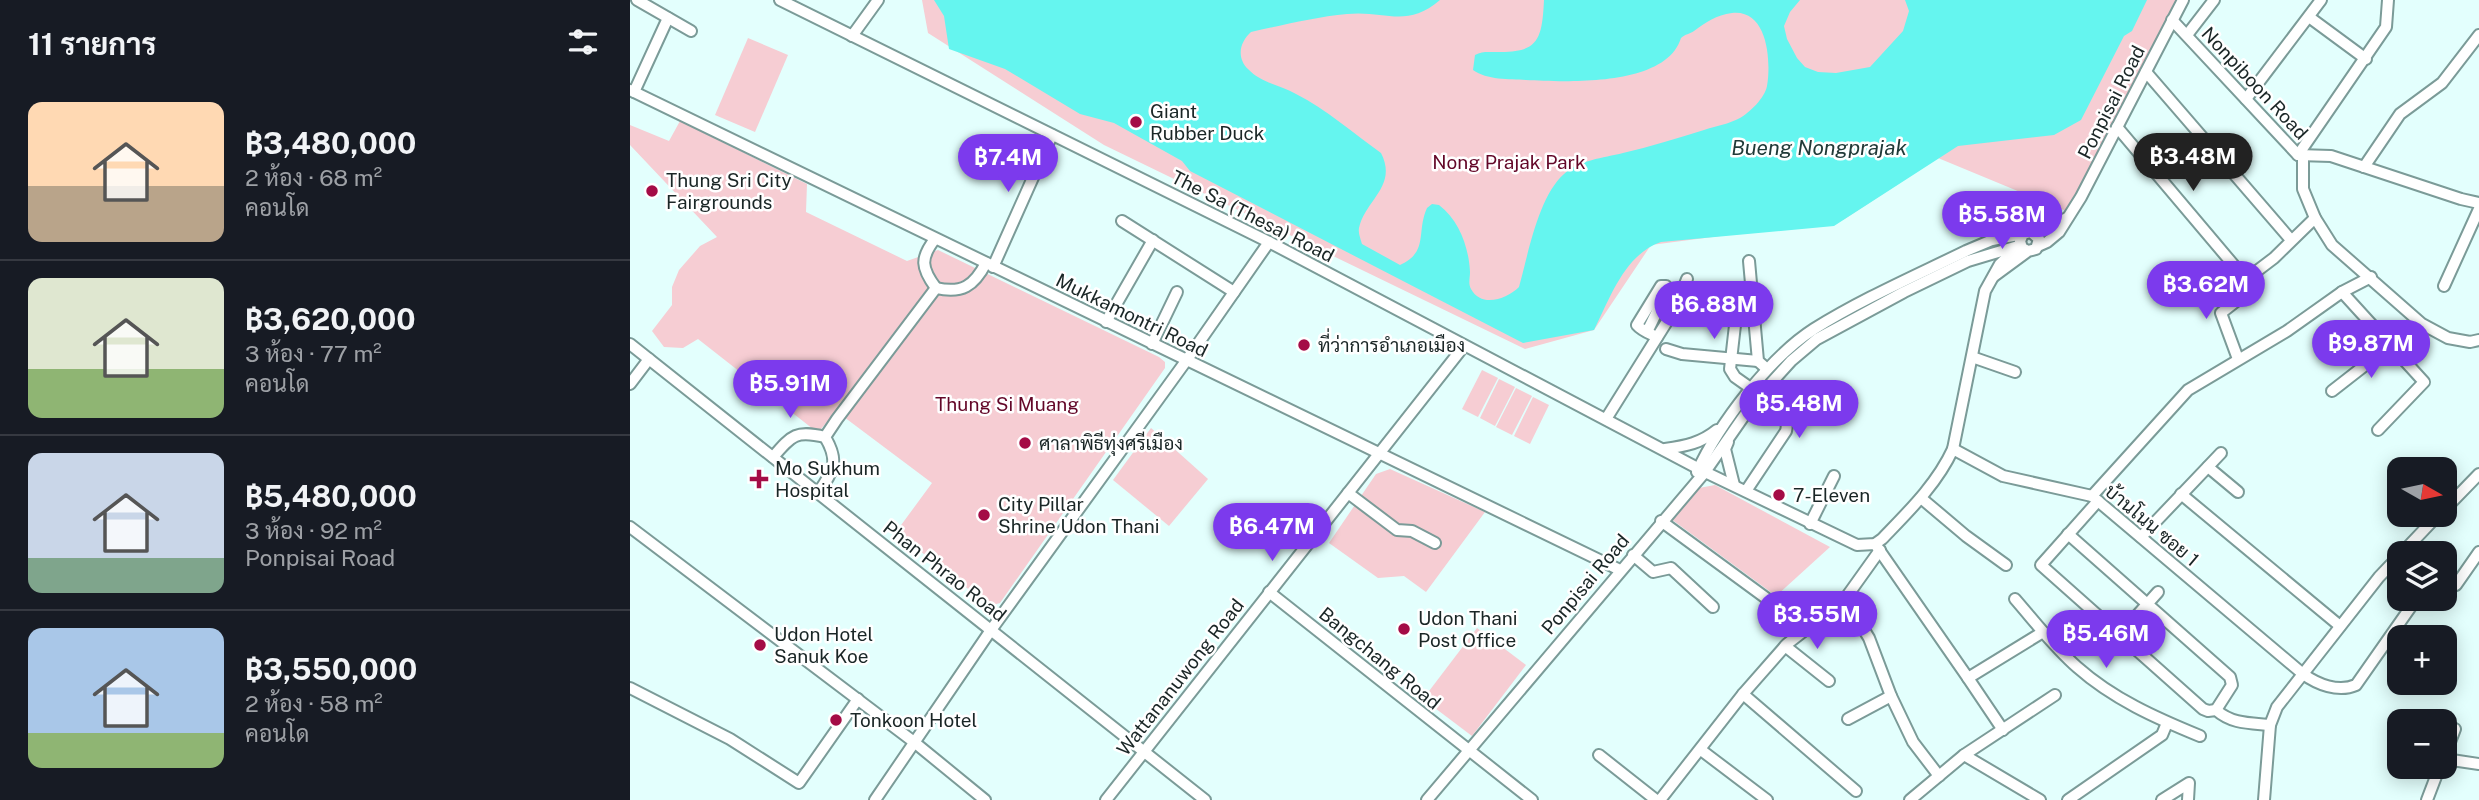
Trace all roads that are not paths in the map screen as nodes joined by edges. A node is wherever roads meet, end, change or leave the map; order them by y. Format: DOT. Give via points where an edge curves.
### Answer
graph roads {
  1 [pos="637,0"];
  2 [pos="780,0"];
  3 [pos="878,0"];
  4 [pos="2183,0"];
  5 [pos="2214,0"];
  6 [pos="2320,0"];
  7 [pos="2388,0"];
  8 [pos="2309,17"];
  9 [pos="668,18"];
  10 [pos="2172,20"];
  11 [pos="691,31"];
  12 [pos="2187,35"];
  13 [pos="852,36"];
  14 [pos="2477,43"];
  15 [pos="2366,59"];
  16 [pos="2146,72"];
  17 [pos="632,91"];
  18 [pos="2246,99"];
  19 [pos="2117,127"];
  20 [pos="1052,135"];
  21 [pos="2300,155"];
  22 [pos="2364,167"];
  23 [pos="2479,203"];
  24 [pos="2479,209"];
  25 [pos="2315,218"];
  26 [pos="1122,221"];
  27 [pos="935,239"];
  28 [pos="1153,240"];
  29 [pos="2291,240"];
  30 [pos="1269,242"];
  31 [pos="2029,242"];
  32 [pos="1997,252"];
  33 [pos="1749,261"];
  34 [pos="2000,264"];
  35 [pos="989,265"];
  36 [pos="1994,276"];
  37 [pos="2371,277"];
  38 [pos="1687,279"];
  39 [pos="2245,279"];
  40 [pos="2444,286"];
  41 [pos="936,288"];
  42 [pos="1739,290"];
  43 [pos="1177,292"];
  44 [pos="1234,292"];
  45 [pos="2342,292"];
  46 [pos="1106,322"];
  47 [pos="2479,340"];
  48 [pos="630,344"];
  49 [pos="1152,344"];
  50 [pos="2391,345"];
  51 [pos="1464,346"];
  52 [pos="1666,349"];
  53 [pos="1972,357"];
  54 [pos="649,359"];
  55 [pos="1731,359"];
  56 [pos="2238,359"];
  57 [pos="1186,361"];
  58 [pos="1758,361"];
  59 [pos="1767,369"];
  60 [pos="2015,372"];
  61 [pos="630,384"];
  62 [pos="1752,388"];
  63 [pos="1765,389"];
  64 [pos="2332,391"];
  65 [pos="1606,419"];
  66 [pos="1728,428"];
  67 [pos="2378,430"];
  68 [pos="825,437"];
  69 [pos="1665,449"];
  70 [pos="1953,449"];
  71 [pos="2221,453"];
  72 [pos="1379,454"];
  73 [pos="773,457"];
  74 [pos="2208,467"];
  75 [pos="1702,470"];
  76 [pos="2479,474"];
  77 [pos="1834,476"];
  78 [pos="1734,485"];
  79 [pos="1746,491"];
  80 [pos="2238,492"];
  81 [pos="818,493"];
  82 [pos="1348,493"];
  83 [pos="2181,494"];
  84 [pos="2457,497"];
  85 [pos="1921,498"];
  86 [pos="2095,498"];
  87 [pos="1661,521"];
  88 [pos="1810,523"];
  89 [pos="630,527"];
  90 [pos="2427,527"];
  91 [pos="2068,534"];
  92 [pos="2141,537"];
  93 [pos="2414,541"];
  94 [pos="1435,542"];
  95 [pos="1877,547"];
  96 [pos="2479,552"];
  97 [pos="1633,555"];
  98 [pos="2006,565"];
  99 [pos="2387,569"];
  100 [pos="1620,570"];
  101 [pos="2457,584"];
  102 [pos="1269,592"];
  103 [pos="2158,592"];
  104 [pos="1766,598"];
  105 [pos="1845,599"];
  106 [pos="2015,599"];
  107 [pos="2147,604"];
  108 [pos="1713,607"];
  109 [pos="2408,611"];
  110 [pos="2340,626"];
  111 [pos="991,630"];
  112 [pos="2043,632"];
  113 [pos="2119,635"];
  114 [pos="1785,646"];
  115 [pos="2107,649"];
  116 [pos="2302,674"];
  117 [pos="1968,678"];
  118 [pos="1829,681"];
  119 [pos="630,688"];
  120 [pos="1743,694"];
  121 [pos="2055,695"];
  122 [pos="1891,696"];
  123 [pos="858,699"];
  124 [pos="2216,710"];
  125 [pos="1848,719"];
  126 [pos="2167,723"];
  127 [pos="2270,725"];
  128 [pos="2003,730"];
  129 [pos="2200,736"];
  130 [pos="914,742"];
  131 [pos="1700,750"];
  132 [pos="1468,751"];
  133 [pos="1144,752"];
  134 [pos="1599,755"];
  135 [pos="1964,755"];
  136 [pos="2457,759"];
  137 [pos="2479,764"];
  138 [pos="1939,776"];
  139 [pos="2435,779"];
  140 [pos="1856,792"];
  141 [pos="875,798"];
  142 [pos="985,800"];
  143 [pos="1105,800"];
  144 [pos="1205,800"];
  145 [pos="1427,800"];
  146 [pos="1532,800"];
  147 [pos="1658,800"];
  148 [pos="1767,800"];
  149 [pos="1910,800"];
  150 [pos="2040,800"];
  151 [pos="2068,800"];
  152 [pos="2162,800"];
  153 [pos="2188,800"];
  154 [pos="2264,800"];
  155 [pos="2427,800"];
  1 -- 9 [label="street"];
  2 -- 13 [label="street, The Sa (Thesa) Road"];
  3 -- 13 [label="street"];
  4 -- 10 [label="street, Ponpisai Road"];
  5 -- 12 [label="street"];
  6 -- 8 [label="street"];
  7 -- 15 [label="street" via="2386,26"];
  8 -- 15 [label="street"];
  8 -- 18 [label="street"];
  9 -- 11 [label="street"];
  9 -- 17 [label="street"];
  10 -- 12 [label="street, Nonpiboon Road"];
  10 -- 16 [label="street, Ponpisai Road"];
  12 -- 18 [label="street, Nonpiboon Road"];
  13 -- 20 [label="street, The Sa (Thesa) Road"];
  14 -- 22 [label="street" via="2442,83 2400,114"];
  15 -- 21 [label="street"];
  16 -- 19 [label="street, Ponpisai Road"];
  16 -- 29 [label="street"];
  17 -- 27 [label="street, Mukkamontri Road"];
  18 -- 21 [label="street, Nonpiboon Road"];
  19 -- 31 [label="street, Ponpisai Road" via="2081,197 2053,238"];
  19 -- 39 [label="street"];
  20 -- 30 [label="street, The Sa (Thesa) Road"];
  20 -- 35 [label="street"];
  21 -- 22 [label="street, Nonpiboon Road" via="2331,156"];
  21 -- 25 [label="street" via="2303,189"];
  22 -- 23 [label="street, Nonpiboon Road"];
  24 -- 40 [label="street"];
  25 -- 29 [label="street"];
  25 -- 37 [label="street" via="2332,245"];
  26 -- 28 [label="street"];
  27 -- 35 [label="street, Mukkamontri Road"];
  27 -- 41 [label="street" via="924,263"];
  28 -- 44 [label="street"];
  28 -- 46 [label="street"];
  29 -- 39 [label="street"];
  30 -- 44 [label="street"];
  30 -- 51 [label="street, The Sa (Thesa) Road"];
  31 -- 32 [label="street, Ponpisai Road"];
  31 -- 34 [label="street"];
  31 -- 36 [label="street"];
  31 -- 59 [label="street, Ponpisai Road" via="1992,240 1966,251 1812,330"];
  32 -- 34 [label="street"];
  32 -- 63 [label="street, Ponpisai Road" via="1904,292 1817,340"];
  33 -- 58 [label="street"];
  34 -- 36 [label="street"];
  35 -- 41 [label="street" via="970,285"];
  35 -- 46 [label="street, Mukkamontri Road"];
  36 -- 53 [label="street" via="1982,301"];
  37 -- 45 [label="street"];
  37 -- 47 [label="street" via="2422,324 2448,338"];
  38 -- 65 [label="street" via="1676,307 1652,335"];
  39 -- 56 [label="street" via="2252,290 2221,314"];
  41 -- 68 [label="street"];
  42 -- 55 [label="street"];
  43 -- 49 [label="street"];
  44 -- 57 [label="street"];
  45 -- 50 [label="street"];
  45 -- 56 [label="street"];
  46 -- 49 [label="street, Mukkamontri Road"];
  48 -- 54 [label="street, Phan Phrao Road"];
  49 -- 57 [label="street, Mukkamontri Road"];
  50 -- 64 [label="street"];
  50 -- 67 [label="street" via="2424,382"];
  51 -- 65 [label="street, The Sa (Thesa) Road"];
  51 -- 72 [label="street, Wattananuwong Road"];
  52 -- 55 [label="street"];
  53 -- 60 [label="street"];
  53 -- 70 [label="street"];
  54 -- 61 [label="street"];
  54 -- 73 [label="street, Phan Phrao Road"];
  55 -- 58 [label="street"];
  55 -- 62 [label="street" via="1732,374"];
  56 -- 86 [label="street" via="2188,390"];
  57 -- 72 [label="street, Mukkamontri Road"];
  57 -- 111 [label="street"];
  58 -- 59 [label="street"];
  59 -- 62 [label="street, Ponpisai Road"];
  62 -- 66 [label="street, Ponpisai Road"];
  63 -- 66 [label="street, Ponpisai Road"];
  63 -- 79 [label="street" via="1788,425"];
  65 -- 69 [label="street, The Sa (Thesa) Road"];
  66 -- 69 [label="street" via="1690,446"];
  66 -- 75 [label="street, Ponpisai Road"];
  66 -- 78 [label="street" via="1725,449"];
  68 -- 73 [label="street" via="798,434"];
  68 -- 81 [label="street" via="835,462"];
  69 -- 75 [label="street, The Sa (Thesa) Road"];
  70 -- 85 [label="street"];
  70 -- 86 [label="street, บ้านโนน ซอย 1" via="2003,476"];
  71 -- 74 [label="street"];
  72 -- 82 [label="street, Wattananuwong Road"];
  72 -- 100 [label="street, Mukkamontri Road"];
  73 -- 81 [label="street, Phan Phrao Road"];
  74 -- 80 [label="street"];
  74 -- 83 [label="street"];
  75 -- 78 [label="street, The Sa (Thesa) Road"];
  75 -- 87 [label="street, Ponpisai Road"];
  76 -- 84 [label="street"];
  77 -- 88 [label="street"];
  78 -- 79 [label="street, The Sa (Thesa) Road"];
  79 -- 88 [label="street, The Sa (Thesa) Road"];
  81 -- 111 [label="street, Phan Phrao Road"];
  82 -- 94 [label="street" via="1398,530"];
  82 -- 102 [label="street, Wattananuwong Road"];
  83 -- 92 [label="street"];
  83 -- 110 [label="street"];
  85 -- 95 [label="street"];
  85 -- 98 [label="street"];
  86 -- 91 [label="street"];
  86 -- 92 [label="street, บ้านโนน ซอย 1"];
  87 -- 97 [label="street, Ponpisai Road"];
  87 -- 104 [label="street"];
  88 -- 95 [label="street, The Sa (Thesa) Road" via="1857,545"];
  89 -- 123 [label="street"];
  90 -- 93 [label="street"];
  91 -- 107 [label="street"];
  91 -- 113 [label="street" via="2041,565"];
  92 -- 116 [label="street, บ้านโนน ซอย 1"];
  95 -- 105 [label="street"];
  95 -- 117 [label="street"];
  96 -- 101 [label="street"];
  97 -- 100 [label="street, Ponpisai Road"];
  97 -- 108 [label="street" via="1653,572 1671,568"];
  99 -- 110 [label="street"];
  100 -- 132 [label="street, Ponpisai Road"];
  102 -- 132 [label="street, Bangchang Road"];
  102 -- 133 [label="street, Wattananuwong Road"];
  103 -- 107 [label="street"];
  105 -- 114 [label="street"];
  105 -- 122 [label="street" via="1869,638"];
  106 -- 112 [label="street"];
  107 -- 113 [label="street"];
  107 -- 124 [label="street" via="2230,677 2232,685"];
  109 -- 116 [label="street, บ้านโนน ซอย 1" via="2356,685 2319,685"];
  110 -- 116 [label="street"];
  111 -- 130 [label="street"];
  111 -- 133 [label="street, Phan Phrao Road"];
  112 -- 117 [label="street"];
  112 -- 126 [label="street" via="2101,685"];
  113 -- 115 [label="street"];
  113 -- 124 [label="street" via="2203,709"];
  114 -- 118 [label="street"];
  114 -- 120 [label="street"];
  116 -- 127 [label="street" via="2277,707"];
  117 -- 128 [label="street"];
  119 -- 123 [label="street" via="730,739 799,783"];
  120 -- 131 [label="street"];
  120 -- 140 [label="street"];
  121 -- 128 [label="street"];
  122 -- 125 [label="street"];
  122 -- 138 [label="street" via="1913,742"];
  123 -- 130 [label="street"];
  124 -- 127 [label="street" via="2236,722"];
  126 -- 129 [label="street"];
  126 -- 151 [label="street" via="2162,734"];
  127 -- 154 [label="street"];
  128 -- 135 [label="street"];
  130 -- 141 [label="street"];
  130 -- 142 [label="street"];
  131 -- 147 [label="street"];
  131 -- 148 [label="street"];
  132 -- 145 [label="street, Ponpisai Road"];
  132 -- 146 [label="street, Bangchang Road"];
  133 -- 143 [label="street, Wattananuwong Road"];
  133 -- 144 [label="street, Phan Phrao Road"];
  134 -- 147 [label="street"];
  135 -- 138 [label="street"];
  135 -- 150 [label="street"];
  136 -- 137 [label="street"];
  138 -- 149 [label="street"];
  139 -- 155 [label="street"];
  152 -- 153 [label="street" via="2189,783"];
}
